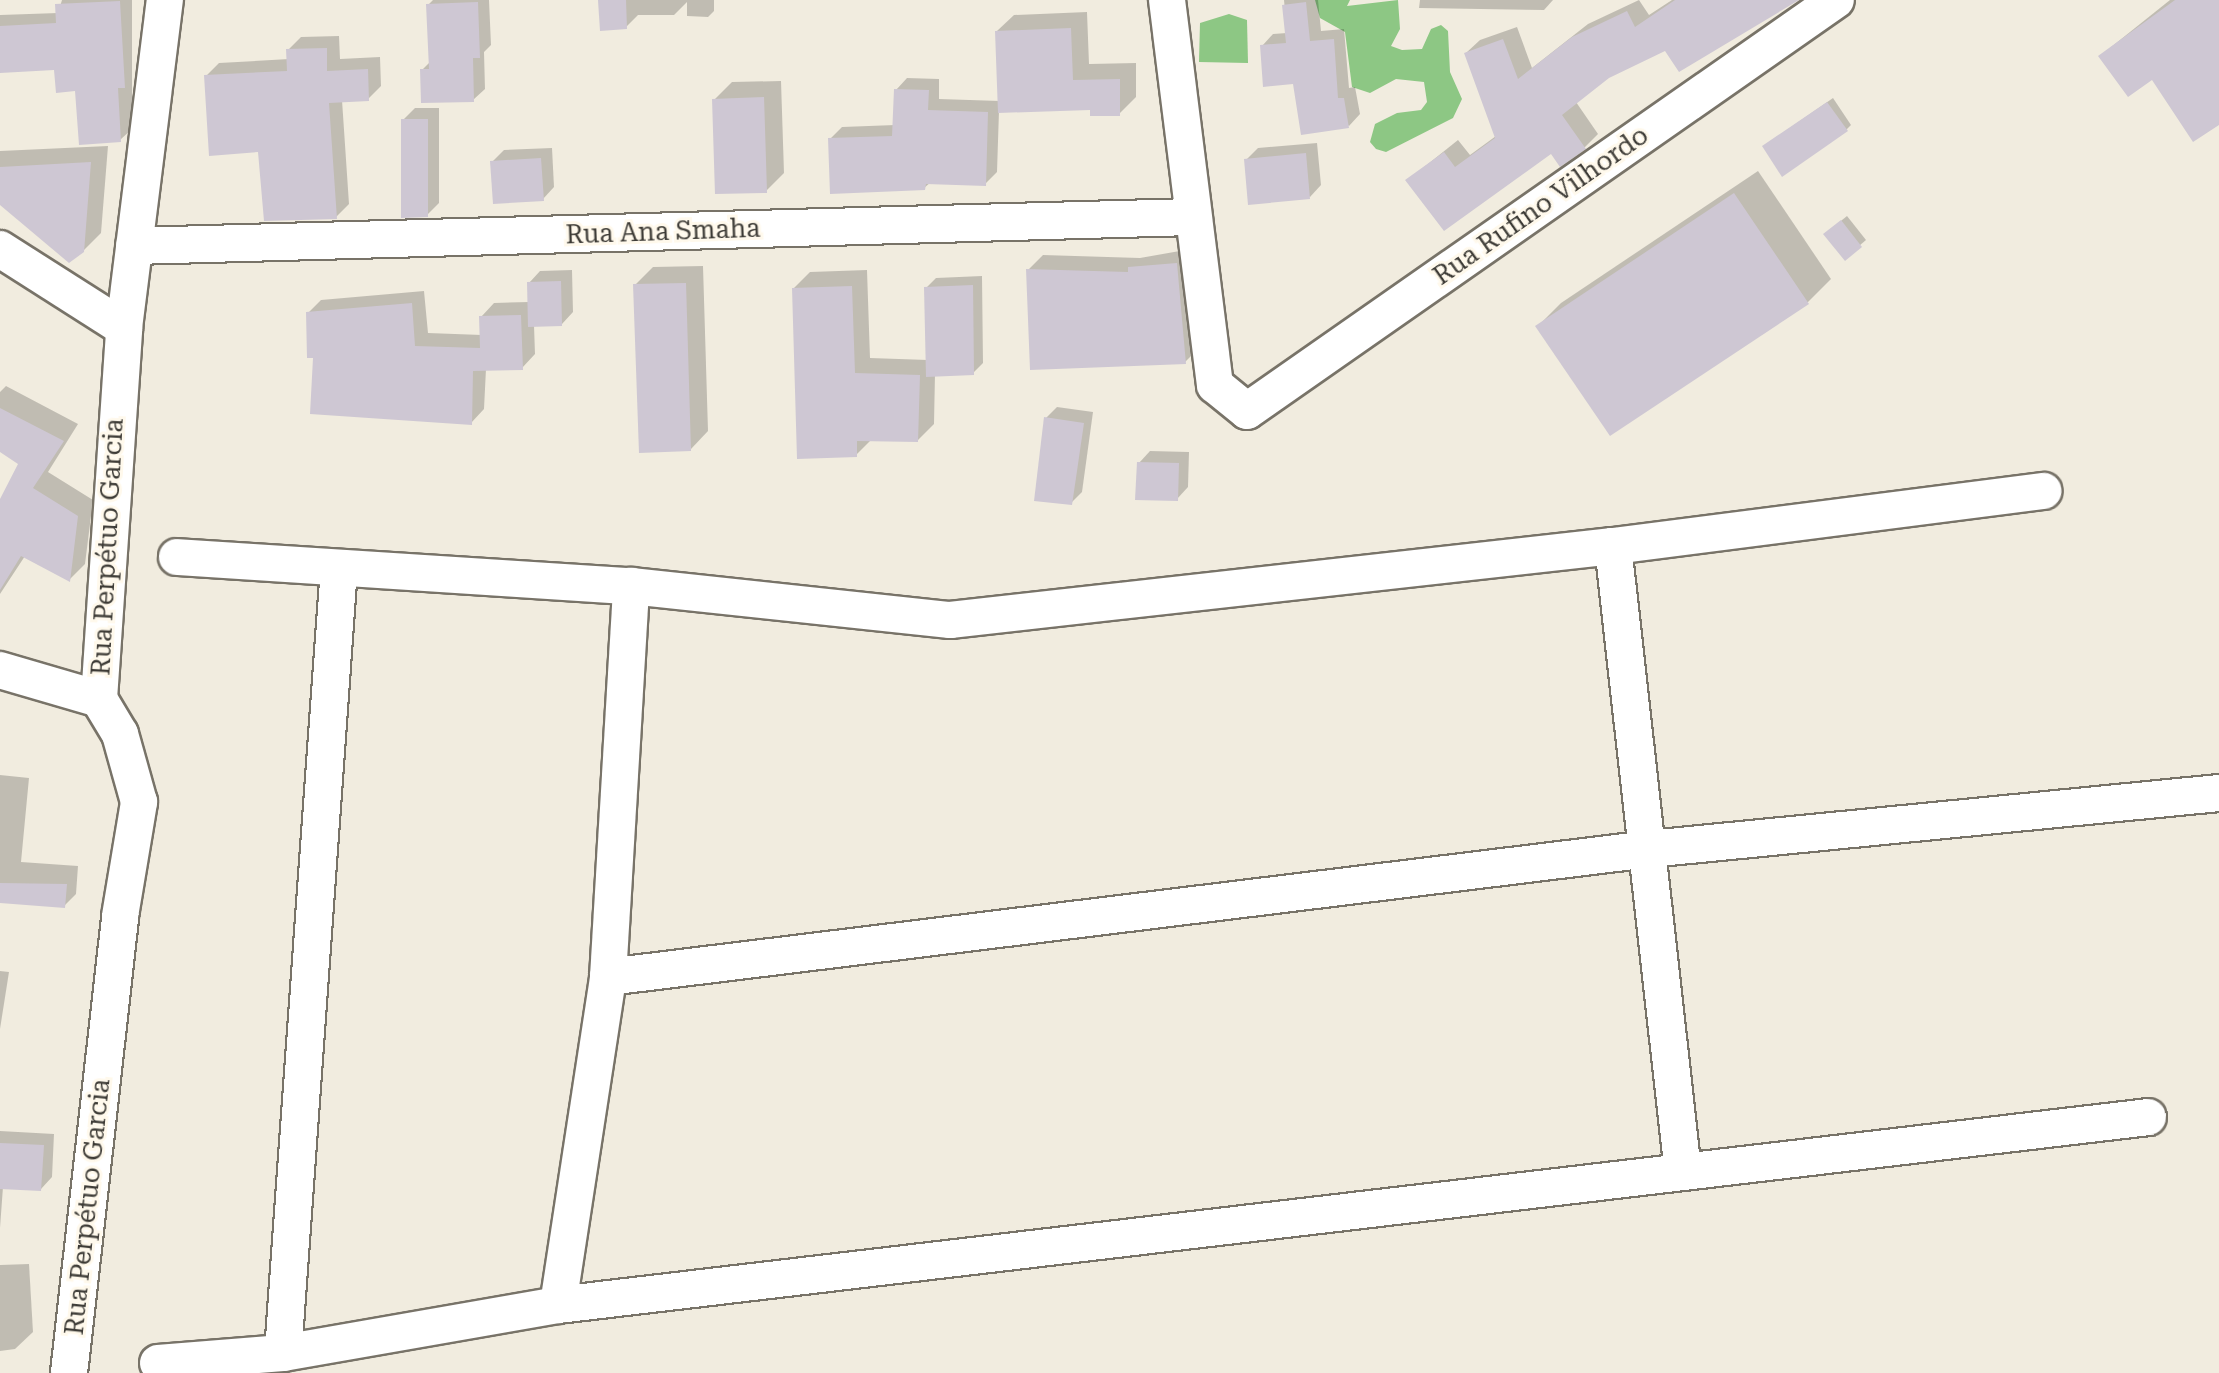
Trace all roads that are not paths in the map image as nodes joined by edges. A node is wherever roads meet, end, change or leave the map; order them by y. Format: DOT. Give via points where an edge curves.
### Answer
graph roads {
  1 [pos="165,0"];
  2 [pos="1167,0"];
  3 [pos="1836,0"];
  4 [pos="1193,217"];
  5 [pos="134,246"];
  6 [pos="0,249"];
  7 [pos="124,328"];
  8 [pos="2044,491"];
  9 [pos="1613,546"];
  10 [pos="177,557"];
  11 [pos="339,568"];
  12 [pos="631,586"];
  13 [pos="0,670"];
  14 [pos="99,699"];
  15 [pos="2219,793"];
  16 [pos="1649,849"];
  17 [pos="608,977"];
  18 [pos="2148,1117"];
  19 [pos="1683,1172"];
  20 [pos="558,1305"];
  21 [pos="283,1353"];
  22 [pos="158,1363"];
  23 [pos="69,1373"];
  1 -- 5 [label="street, Rua Perpétuo Garcia"];
  2 -- 4 [label="street"];
  3 -- 4 [label="street, Rua Rufino Vilhordo" via="1247,411 1215,385"];
  4 -- 5 [label="street, Rua Ana Smaha"];
  5 -- 7 [label="street, Rua Perpétuo Garcia"];
  6 -- 7 [label="street"];
  7 -- 14 [label="street, Rua Perpétuo Garcia"];
  8 -- 9 [label="street"];
  9 -- 12 [label="street" via="950,620"];
  9 -- 16 [label="street"];
  10 -- 11 [label="street"];
  11 -- 12 [label="street"];
  11 -- 21 [label="street"];
  12 -- 17 [label="street"];
  13 -- 14 [label="street"];
  14 -- 23 [label="street, Rua Perpétuo Garcia" via="120,734 139,802 120,916"];
  15 -- 16 [label="street"];
  16 -- 17 [label="street"];
  16 -- 19 [label="street"];
  17 -- 20 [label="street"];
  18 -- 19 [label="street"];
  19 -- 20 [label="street"];
  20 -- 21 [label="street"];
  21 -- 22 [label="street"];
}
